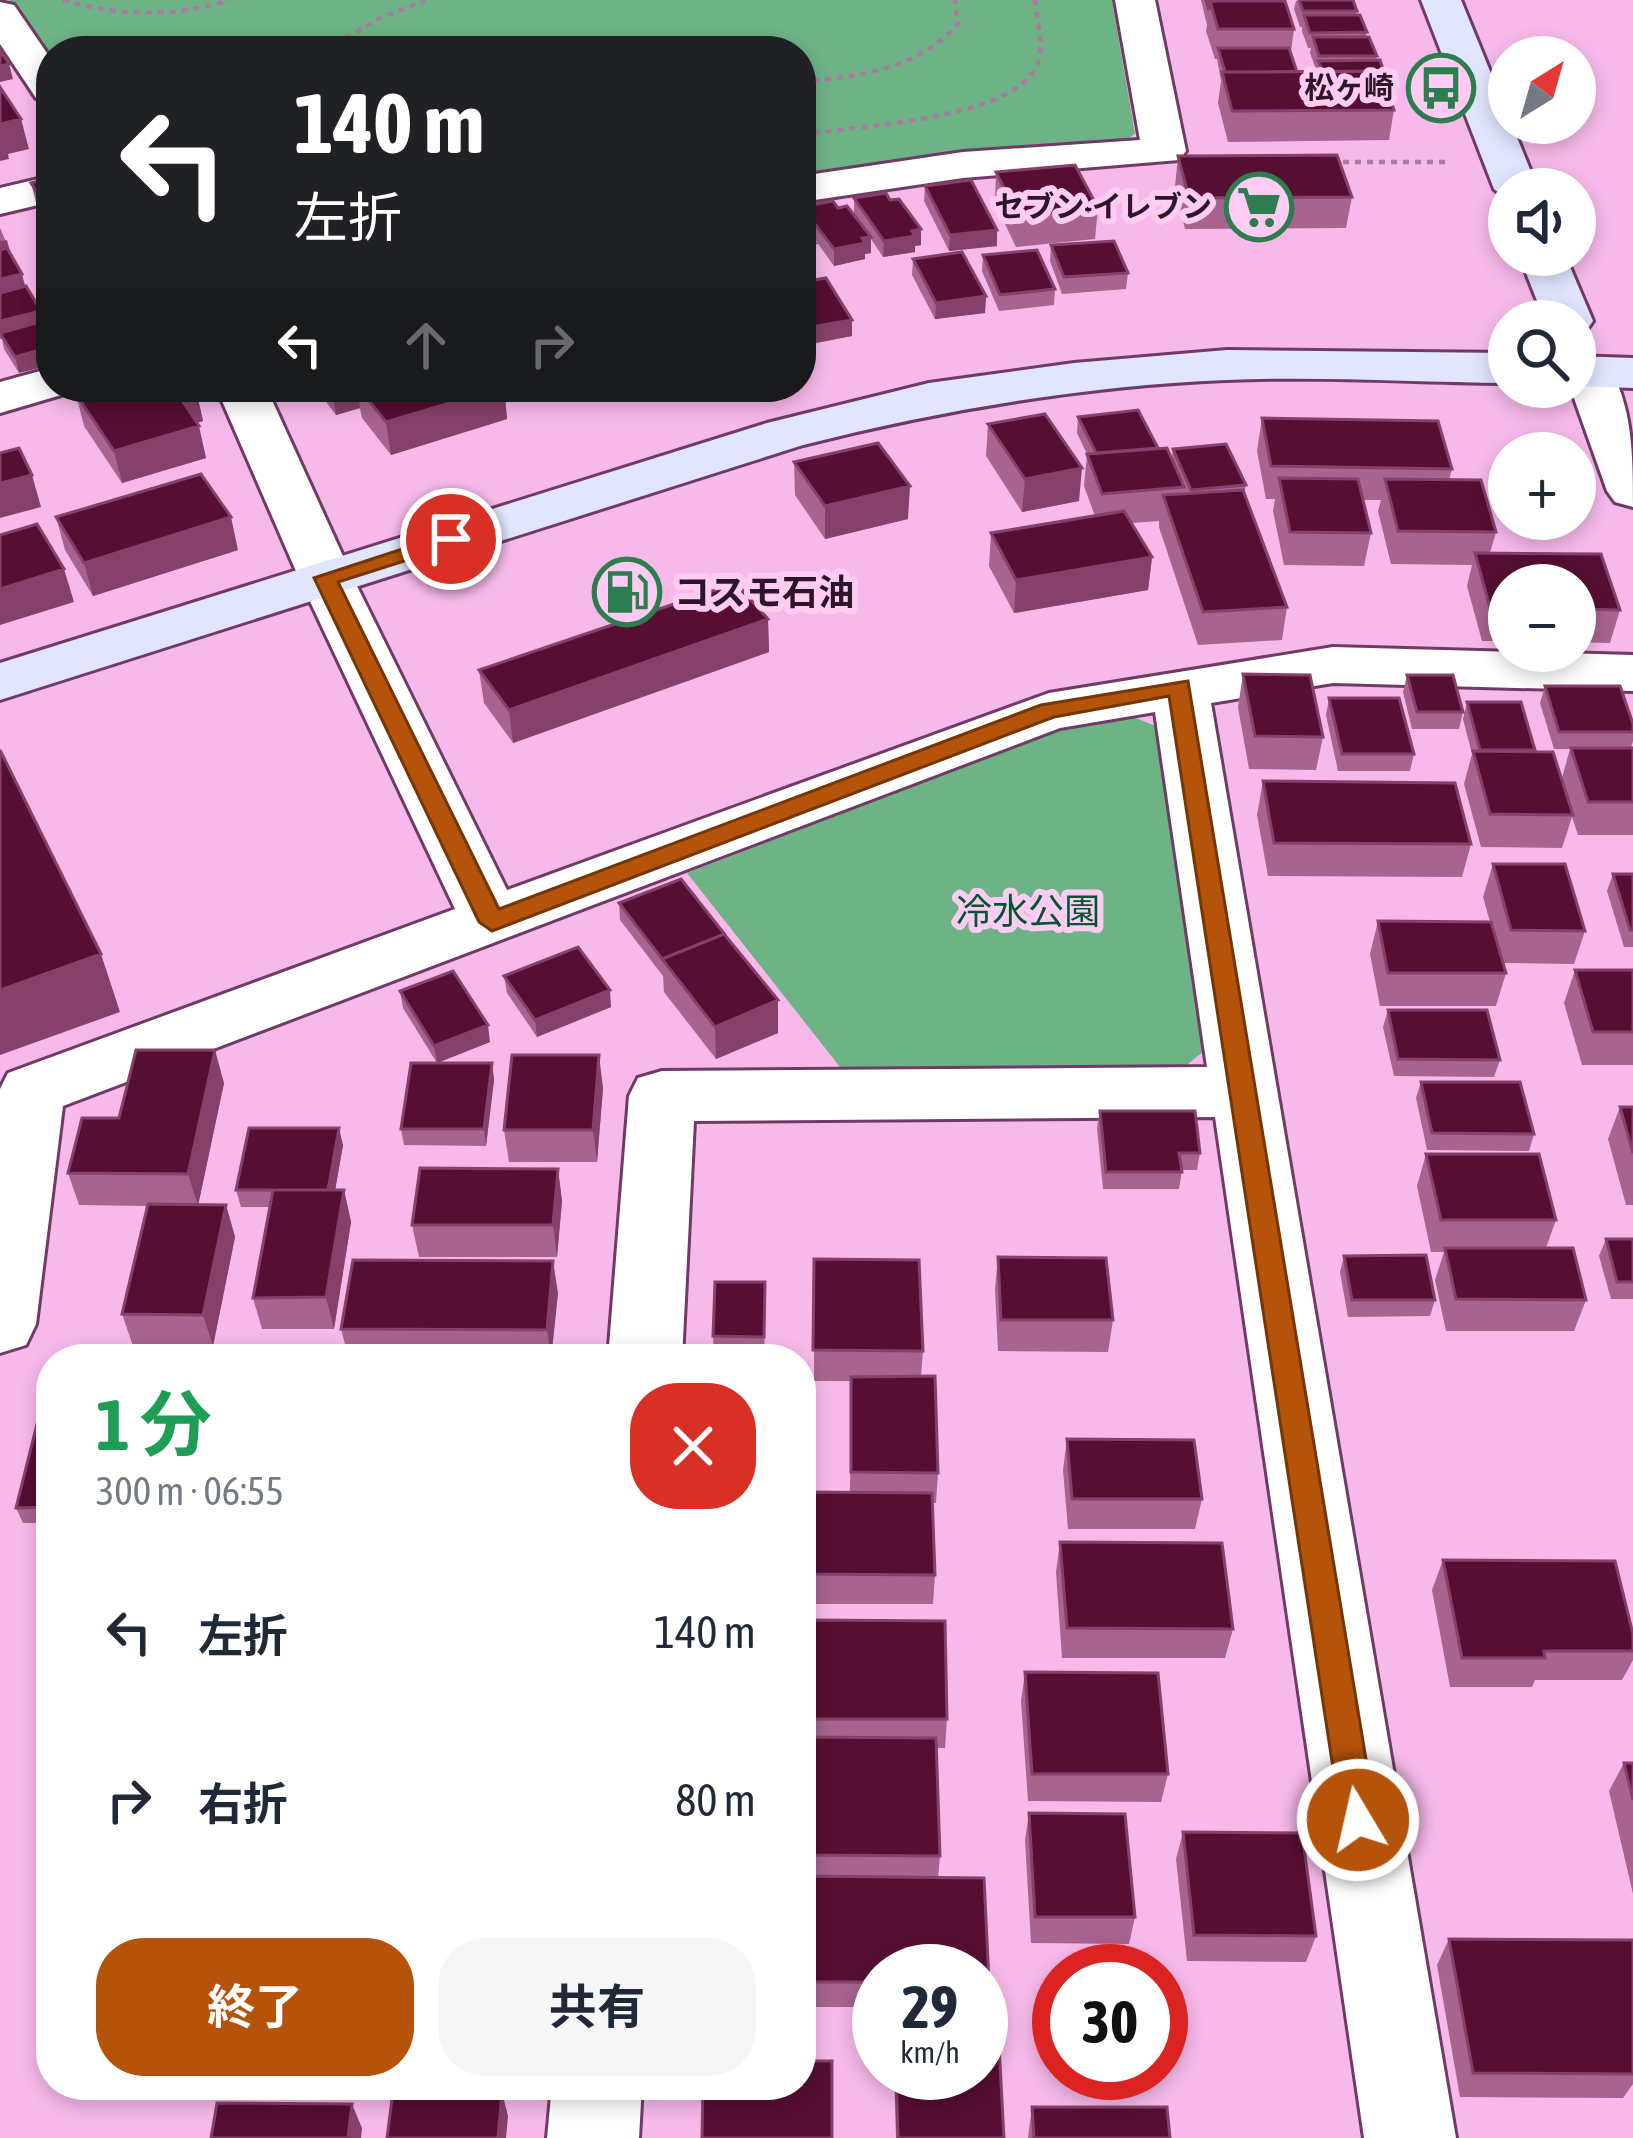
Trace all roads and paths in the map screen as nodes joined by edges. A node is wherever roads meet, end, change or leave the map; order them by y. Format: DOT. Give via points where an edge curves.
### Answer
graph roads {
  1 [pos="63,0"];
  2 [pos="230,0"];
  3 [pos="425,0"];
  4 [pos="955,0"];
  5 [pos="1035,0"];
  6 [pos="1135,0"];
  7 [pos="1441,0"];
  8 [pos="5,29"];
  9 [pos="349,36"];
  10 [pos="36,69"];
  11 [pos="816,80"];
  12 [pos="816,134"];
  13 [pos="1322,162"];
  14 [pos="1463,162"];
  15 [pos="1508,168"];
  16 [pos="816,187"];
  17 [pos="36,193"];
  18 [pos="0,201"];
  19 [pos="1488,368"];
  20 [pos="1596,373"];
  21 [pos="36,387"];
  22 [pos="0,398"];
  23 [pos="248,402"];
  24 [pos="1633,491"];
  25 [pos="326,578"];
  26 [pos="1633,673"];
  27 [pos="0,682"];
  28 [pos="1180,687"];
  29 [pos="492,922"];
  30 [pos="1240,1092"];
  31 [pos="0,1324"];
  32 [pos="646,1344"];
  33 [pos="596,2100"];
  34 [pos="593,2138"];
  35 [pos="1410,2138"];
  1 -- 2 [label="path" via="143,13"];
  3 -- 9 [label="path"];
  4 -- 11 [label="path" via="958,24 943,44 890,69"];
  5 -- 12 [label="path" via="1039,63 1003,98"];
  6 -- 16 [label="street" via="1164,151"];
  7 -- 15 [label="street"];
  8 -- 10 [label="street"];
  13 -- 14 [label="path"];
  17 -- 18 [label="street"];
  19 -- 25 [label="street" via="1227,365 929,398 784,434"];
  20 -- 24 [label="street"];
  21 -- 22 [label="street"];
  23 -- 25 [label="street"];
  25 -- 27 [label="street"];
  25 -- 29 [label="street"];
  26 -- 28 [label="street" via="1333,664"];
  28 -- 29 [label="street" via="1049,711"];
  28 -- 30 [label="street"];
  29 -- 31 [label="street" via="32,1091"];
  30 -- 32 [label="street" via="662,1096"];
  30 -- 35 [label="street"];
  33 -- 34 [label="street"];
}
